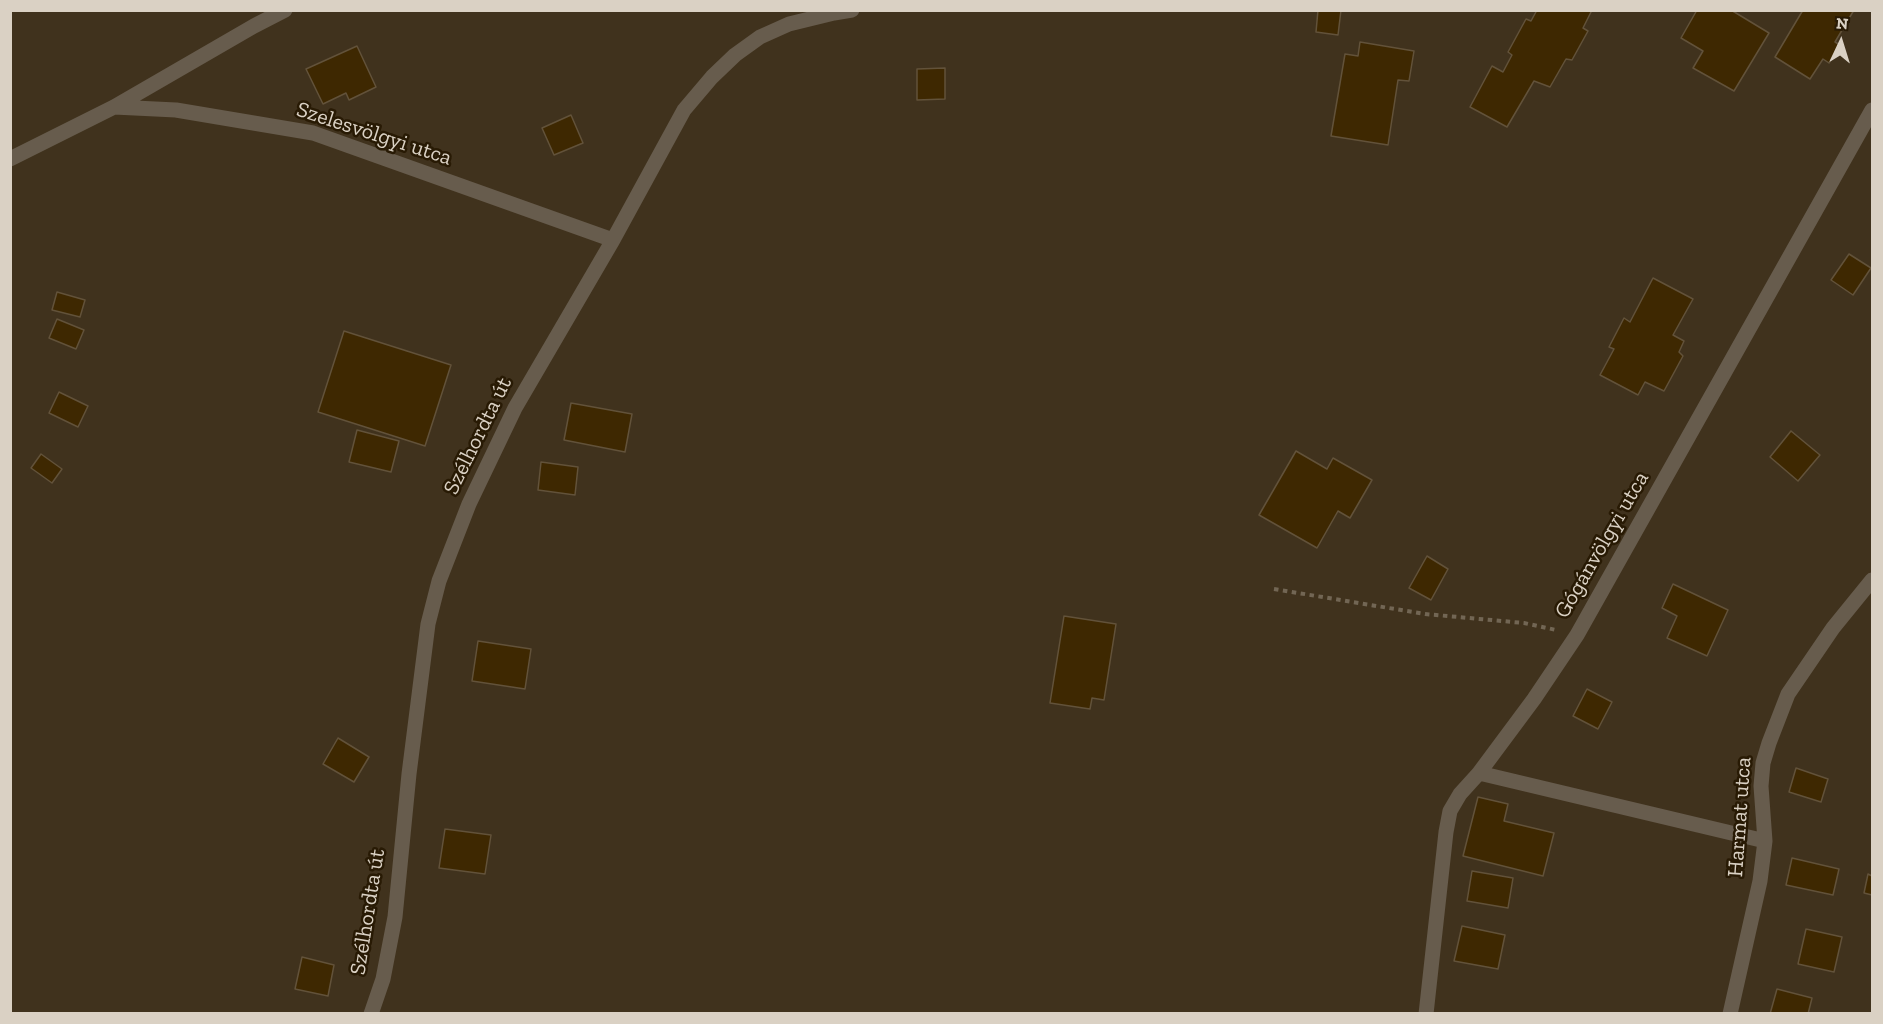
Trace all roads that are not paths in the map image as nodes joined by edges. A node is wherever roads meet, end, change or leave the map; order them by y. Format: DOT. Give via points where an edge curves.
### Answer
graph roads {
  1 [pos="285,10"];
  2 [pos="852,10"];
  3 [pos="114,107"];
  4 [pos="1872,110"];
  5 [pos="10,159"];
  6 [pos="613,240"];
  7 [pos="1872,580"];
  8 [pos="1479,773"];
  9 [pos="1765,841"];
  10 [pos="371,1014"];
  11 [pos="1426,1014"];
  12 [pos="1730,1014"];
  1 -- 3 [label="street"];
  2 -- 6 [label="street, Szélhordta út" via="789,24 735,55 712,77 684,110"];
  3 -- 5 [label="street"];
  3 -- 6 [label="street, Szelesvölgyi utca" via="177,110 313,134"];
  4 -- 8 [label="street, Gógánvölgyi utca" via="1577,635"];
  6 -- 10 [label="street, Szélhordta út" via="514,408 469,504 439,581 428,624 395,917 383,979"];
  7 -- 9 [label="street, Harmat utca" via="1833,628 1784,703 1763,763"];
  8 -- 9 [label="street"];
  8 -- 11 [label="street, Gógánvölgyi utca" via="1450,811"];
  9 -- 12 [label="street, Harmat utca"];
}
